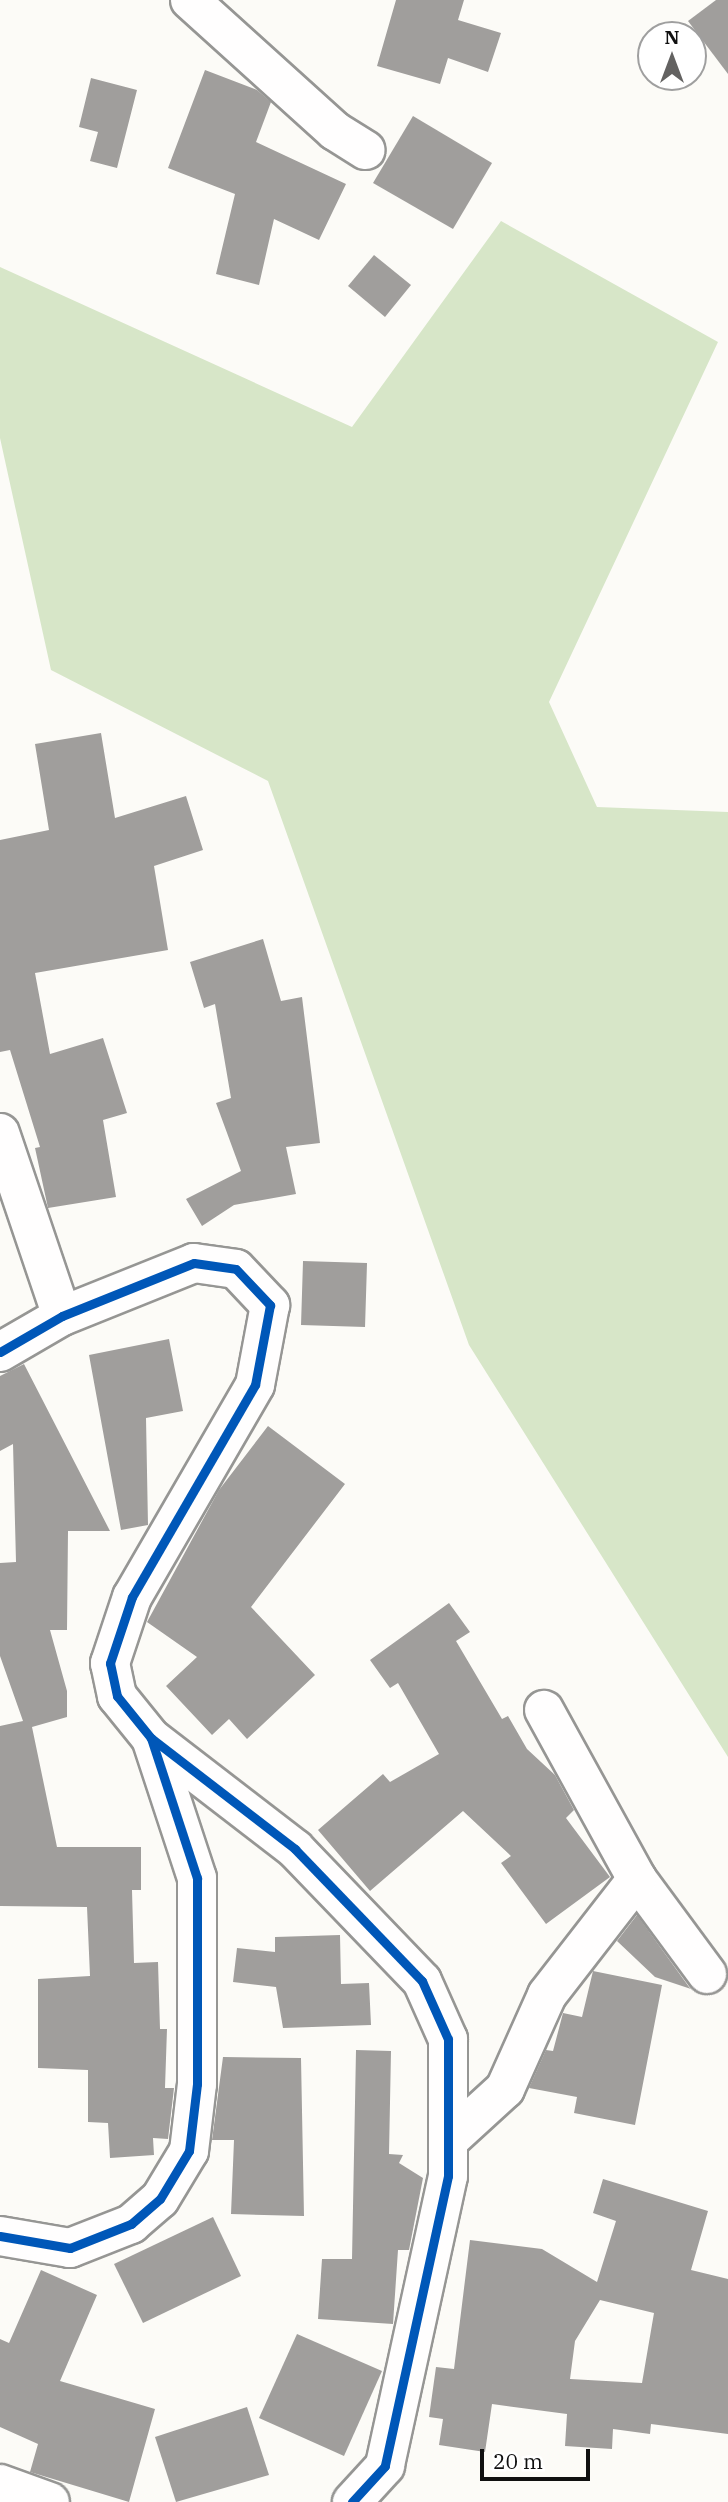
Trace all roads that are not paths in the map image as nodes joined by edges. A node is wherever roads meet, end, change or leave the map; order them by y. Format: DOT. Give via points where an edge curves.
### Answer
graph roads {
  1 [pos="190,0"];
  2 [pos="365,149"];
  3 [pos="0,1133"];
  4 [pos="61,1316"];
  5 [pos="0,1352"];
  6 [pos="544,1710"];
  7 [pos="151,1738"];
  8 [pos="637,1879"];
  9 [pos="707,1974"];
  10 [pos="448,2141"];
  11 [pos="0,2236"];
  12 [pos="0,2484"];
  13 [pos="50,2502"];
  14 [pos="352,2502"];
  1 -- 2 [label="street" via="335,131"];
  3 -- 4 [label="street"];
  4 -- 5 [label="street"];
  4 -- 7 [label="street" via="194,1263 236,1269 271,1306 255,1385 132,1597 110,1663 117,1696"];
  6 -- 8 [label="street"];
  7 -- 10 [label="street" via="295,1849 422,1981 448,2039"];
  7 -- 11 [label="street" via="197,1878 197,2084 190,2151 160,2199 131,2224 70,2248"];
  8 -- 9 [label="street"];
  8 -- 10 [label="street" via="547,1995 505,2089"];
  10 -- 14 [label="street" via="448,2176 385,2466"];
  12 -- 13 [label="street"];
}
